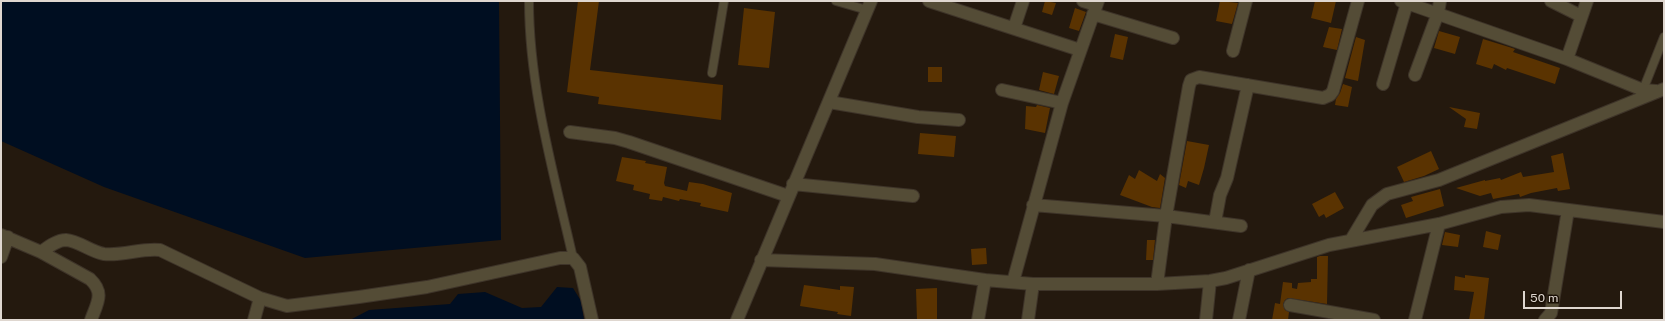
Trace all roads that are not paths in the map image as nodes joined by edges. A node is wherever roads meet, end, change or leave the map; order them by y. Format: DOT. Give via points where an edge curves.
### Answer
graph roads {
  1 [pos="529,1"];
  2 [pos="724,1"];
  3 [pos="836,1"];
  4 [pos="930,1"];
  5 [pos="1024,1"];
  6 [pos="1083,1"];
  7 [pos="1246,1"];
  8 [pos="1358,1"];
  9 [pos="1551,1"];
  10 [pos="1587,1"];
  11 [pos="1404,2"];
  12 [pos="869,6"];
  13 [pos="1096,7"];
  14 [pos="1439,7"];
  15 [pos="1581,16"];
  16 [pos="1014,28"];
  17 [pos="1664,37"];
  18 [pos="1173,38"];
  19 [pos="1080,50"];
  20 [pos="1233,51"];
  21 [pos="1567,59"];
  22 [pos="712,73"];
  23 [pos="1416,75"];
  24 [pos="1383,84"];
  25 [pos="1248,85"];
  26 [pos="1002,90"];
  27 [pos="1643,90"];
  28 [pos="1661,90"];
  29 [pos="829,102"];
  30 [pos="1062,103"];
  31 [pos="959,120"];
  32 [pos="570,132"];
  33 [pos="793,184"];
  34 [pos="788,196"];
  35 [pos="913,196"];
  36 [pos="1033,205"];
  37 [pos="1568,210"];
  38 [pos="1166,216"];
  39 [pos="1215,222"];
  40 [pos="1664,222"];
  41 [pos="1439,224"];
  42 [pos="1241,226"];
  43 [pos="5,236"];
  44 [pos="1351,240"];
  45 [pos="41,252"];
  46 [pos="1,258"];
  47 [pos="573,258"];
  48 [pos="761,260"];
  49 [pos="1249,270"];
  50 [pos="985,280"];
  51 [pos="1210,281"];
  52 [pos="1013,282"];
  53 [pos="1033,284"];
  54 [pos="1157,284"];
  55 [pos="260,298"];
  56 [pos="1290,305"];
  57 [pos="91,320"];
  58 [pos="254,320"];
  59 [pos="592,320"];
  60 [pos="737,320"];
  61 [pos="978,320"];
  62 [pos="1028,320"];
  63 [pos="1206,320"];
  64 [pos="1239,320"];
  65 [pos="1374,320"];
  66 [pos="1415,320"];
  67 [pos="1545,320"];
  1 -- 47 [label="lane" via="530,41 537,95"];
  2 -- 22 [label="lane"];
  3 -- 12 [label="lane"];
  4 -- 16 [label="street"];
  5 -- 16 [label="street"];
  6 -- 13 [label="street"];
  7 -- 20 [label="street"];
  8 -- 25 [label="street" via="1330,95 1323,98"];
  9 -- 15 [label="street"];
  10 -- 15 [label="street"];
  11 -- 14 [label="street"];
  11 -- 24 [label="street"];
  12 -- 29 [label="street"];
  13 -- 18 [label="street"];
  13 -- 19 [label="street"];
  14 -- 21 [label="street"];
  14 -- 23 [label="street"];
  15 -- 21 [label="street"];
  16 -- 19 [label="street"];
  17 -- 27 [label="lane"];
  19 -- 30 [label="street"];
  21 -- 27 [label="street"];
  25 -- 38 [label="street" via="1199,77 1191,80"];
  25 -- 39 [label="street"];
  26 -- 30 [label="street"];
  27 -- 28 [label="street"];
  28 -- 44 [label="street" via="1439,180 1387,194 1372,205"];
  29 -- 31 [label="street" via="918,117"];
  29 -- 33 [label="street"];
  30 -- 36 [label="street"];
  32 -- 34 [label="street" via="629,142"];
  33 -- 34 [label="street"];
  33 -- 35 [label="street"];
  34 -- 48 [label="street"];
  36 -- 38 [label="street"];
  36 -- 52 [label="street"];
  37 -- 40 [label="street"];
  37 -- 41 [label="street" via="1529,205 1509,206"];
  37 -- 67 [label="street" via="1551,313"];
  38 -- 39 [label="street"];
  38 -- 54 [label="street"];
  39 -- 42 [label="street"];
  41 -- 44 [label="street"];
  41 -- 66 [label="street"];
  43 -- 45 [label="street"];
  43 -- 46 [label="street"];
  44 -- 49 [label="street"];
  45 -- 55 [label="street" via="56,242 66,240 103,254 160,250"];
  45 -- 57 [label="street" via="96,284 98,300"];
  47 -- 55 [label="street" via="560,258 427,287 359,297 287,306"];
  47 -- 59 [label="street" via="580,267"];
  48 -- 50 [label="street" via="875,264"];
  48 -- 60 [label="street"];
  49 -- 51 [label="street"];
  49 -- 64 [label="street"];
  50 -- 52 [label="street"];
  50 -- 61 [label="street"];
  51 -- 54 [label="street"];
  51 -- 63 [label="street"];
  52 -- 53 [label="street"];
  53 -- 54 [label="street"];
  53 -- 62 [label="street"];
  55 -- 58 [label="street"];
  56 -- 65 [label="street"];
}
